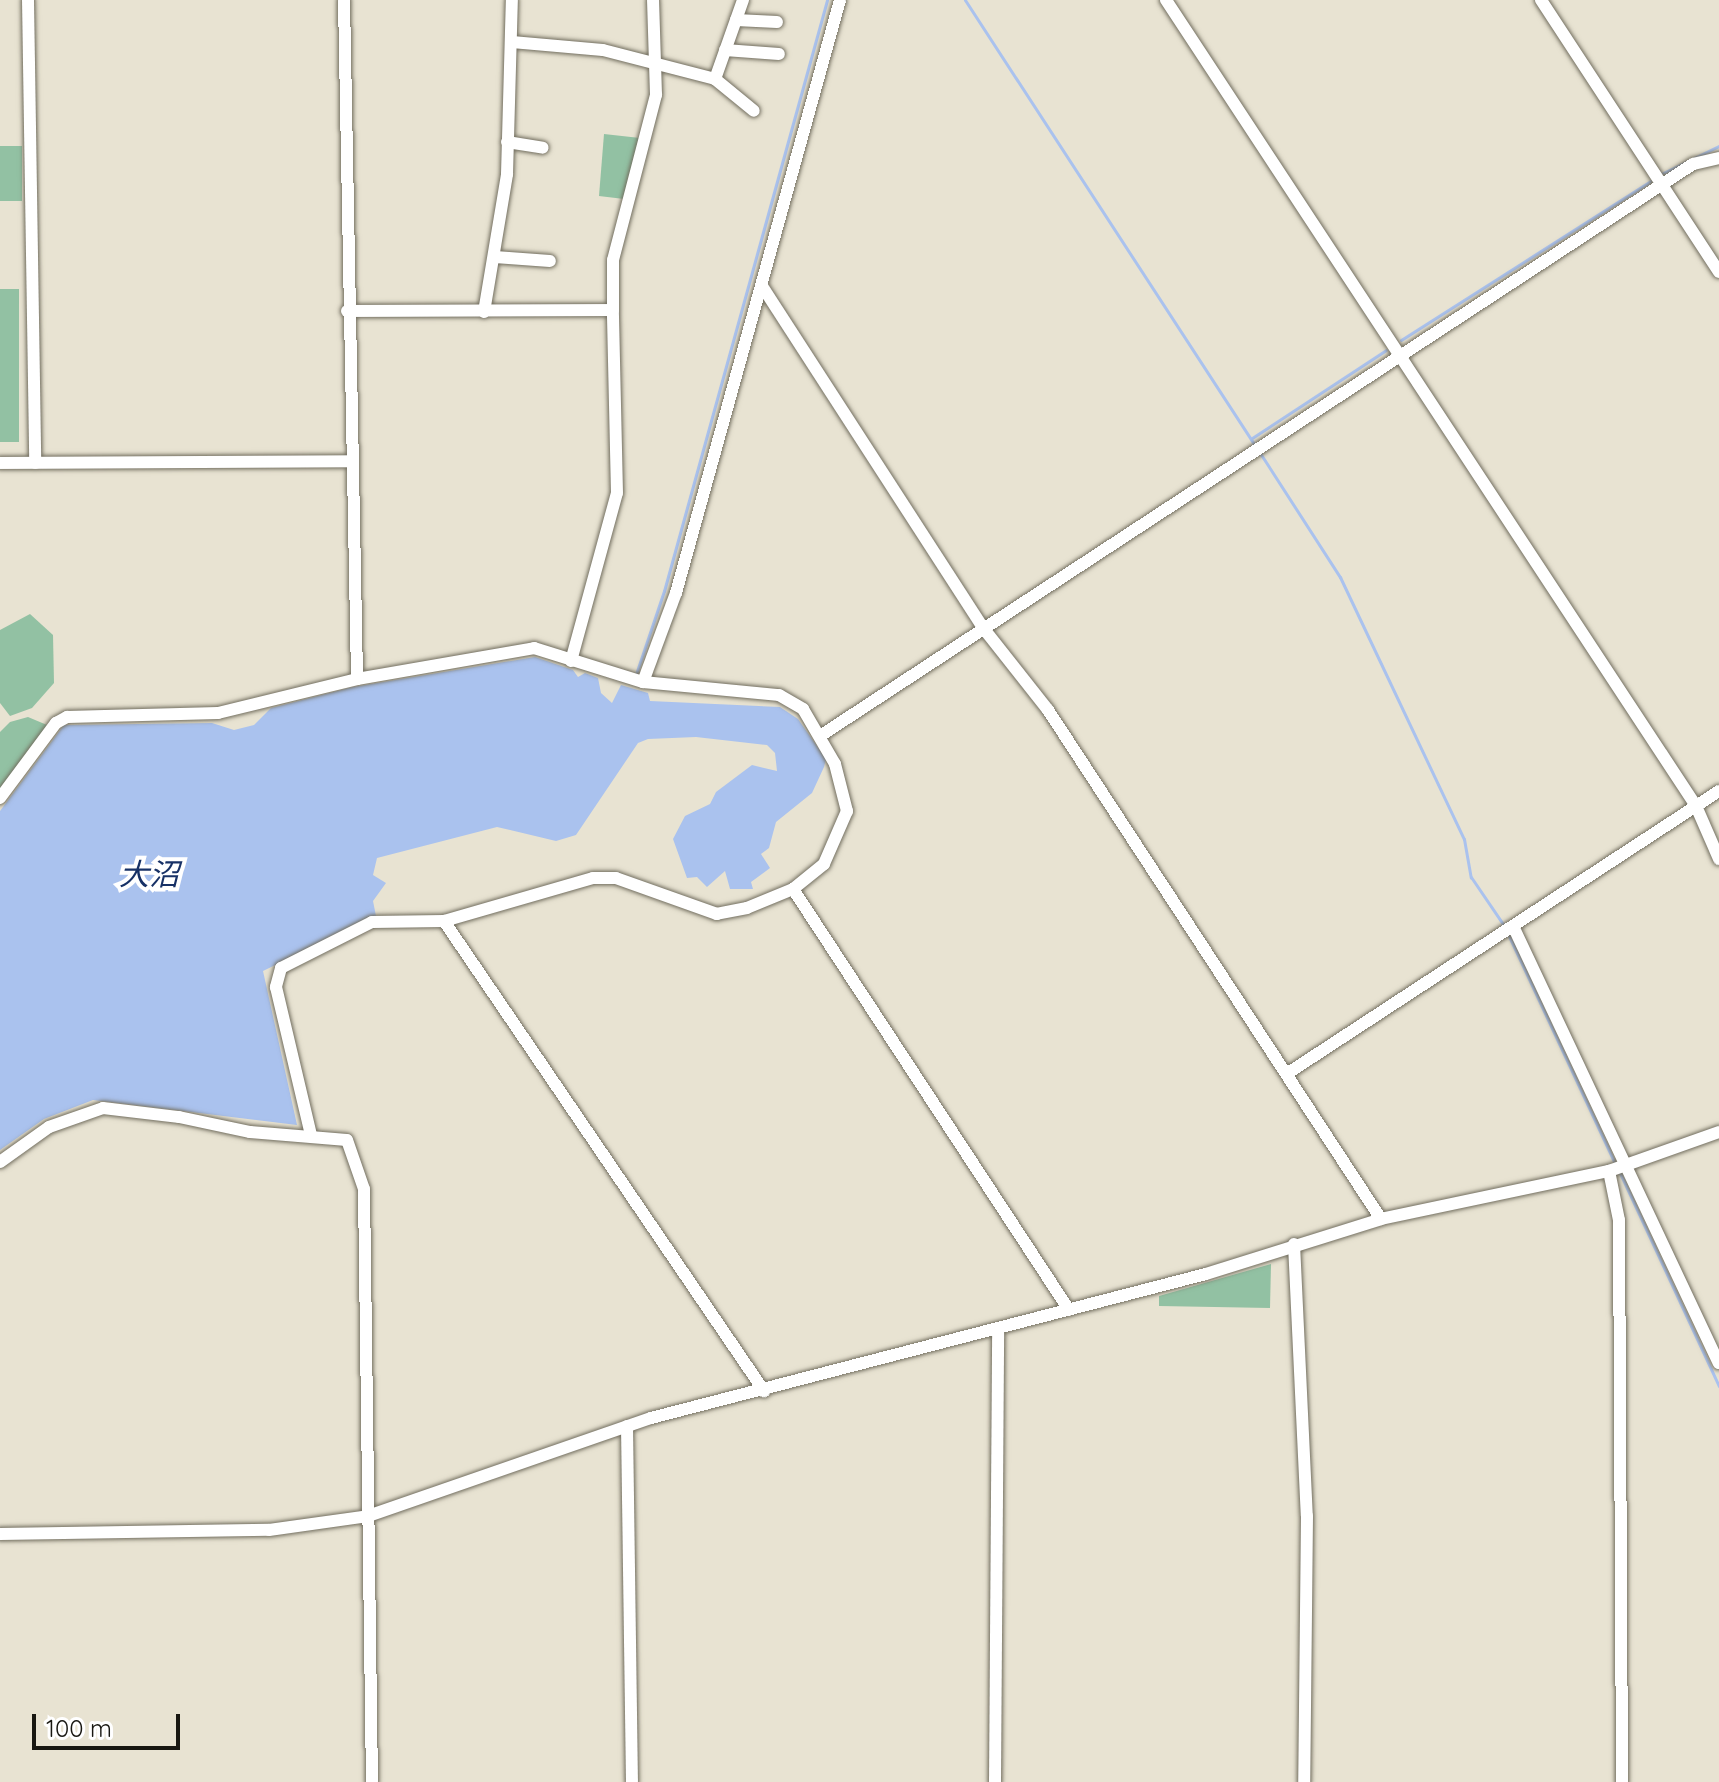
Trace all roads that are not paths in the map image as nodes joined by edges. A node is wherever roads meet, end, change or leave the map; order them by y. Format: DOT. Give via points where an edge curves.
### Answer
graph roads {
  1 [pos="28,0"];
  2 [pos="344,0"];
  3 [pos="512,0"];
  4 [pos="653,0"];
  5 [pos="743,0"];
  6 [pos="840,0"];
  7 [pos="1166,0"];
  8 [pos="1541,0"];
  9 [pos="736,20"];
  10 [pos="777,22"];
  11 [pos="512,42"];
  12 [pos="725,50"];
  13 [pos="779,54"];
  14 [pos="654,63"];
  15 [pos="715,79"];
  16 [pos="754,111"];
  17 [pos="507,142"];
  18 [pos="543,148"];
  19 [pos="1719,158"];
  20 [pos="1662,184"];
  21 [pos="495,257"];
  22 [pos="550,261"];
  23 [pos="1719,272"];
  24 [pos="762,286"];
  25 [pos="613,310"];
  26 [pos="347,311"];
  27 [pos="484,312"];
  28 [pos="1399,357"];
  29 [pos="350,461"];
  30 [pos="0,463"];
  31 [pos="35,463"];
  32 [pos="984,629"];
  33 [pos="571,661"];
  34 [pos="357,679"];
  35 [pos="637,681"];
  36 [pos="820,736"];
  37 [pos="1719,791"];
  38 [pos="0,798"];
  39 [pos="1696,806"];
  40 [pos="1719,859"];
  41 [pos="793,889"];
  42 [pos="444,921"];
  43 [pos="1508,929"];
  44 [pos="1288,1073"];
  45 [pos="1719,1132"];
  46 [pos="311,1135"];
  47 [pos="0,1162"];
  48 [pos="1618,1168"];
  49 [pos="1381,1219"];
  50 [pos="1294,1244"];
  51 [pos="1069,1310"];
  52 [pos="998,1329"];
  53 [pos="1719,1363"];
  54 [pos="764,1391"];
  55 [pos="627,1426"];
  56 [pos="368,1516"];
  57 [pos="0,1534"];
  58 [pos="372,1782"];
  59 [pos="632,1782"];
  60 [pos="995,1782"];
  61 [pos="1304,1782"];
  62 [pos="1622,1782"];
  1 -- 31 [label="street"];
  2 -- 26 [label="street"];
  3 -- 11 [label="street"];
  4 -- 14 [label="street"];
  5 -- 9 [label="street"];
  6 -- 24 [label="street"];
  7 -- 28 [label="street"];
  8 -- 20 [label="street"];
  9 -- 10 [label="street"];
  9 -- 12 [label="street"];
  11 -- 14 [label="street" via="603,50"];
  11 -- 17 [label="street"];
  12 -- 13 [label="street"];
  12 -- 15 [label="street"];
  14 -- 15 [label="street"];
  14 -- 25 [label="street" via="656,95 613,260"];
  15 -- 16 [label="street"];
  17 -- 18 [label="street"];
  17 -- 21 [label="street"];
  19 -- 20 [label="street" via="1693,164"];
  20 -- 23 [label="street"];
  20 -- 28 [label="street"];
  21 -- 22 [label="street"];
  21 -- 27 [label="street"];
  24 -- 32 [label="street"];
  24 -- 35 [label="street" via="676,593"];
  25 -- 27 [label="street"];
  25 -- 33 [label="street" via="617,493"];
  26 -- 27 [label="street"];
  26 -- 29 [label="street"];
  28 -- 32 [label="street"];
  28 -- 39 [label="street"];
  29 -- 31 [label="street"];
  29 -- 34 [label="street"];
  30 -- 31 [label="street"];
  32 -- 36 [label="street"];
  32 -- 44 [label="street" via="1048,710"];
  33 -- 34 [label="street" via="534,648"];
  33 -- 35 [label="street"];
  34 -- 38 [label="street" via="218,713 62,719"];
  35 -- 36 [label="street" via="779,695 803,709"];
  36 -- 41 [label="street" via="835,764 847,811 824,864"];
  37 -- 39 [label="street"];
  39 -- 40 [label="street"];
  39 -- 43 [label="street"];
  41 -- 42 [label="street" via="717,914 603,877"];
  41 -- 51 [label="street"];
  42 -- 46 [label="street" via="372,922 291,962 276,976"];
  42 -- 54 [label="street"];
  43 -- 44 [label="street"];
  43 -- 48 [label="street"];
  44 -- 49 [label="street"];
  45 -- 48 [label="street"];
  46 -- 47 [label="street" via="250,1132 103,1108 49,1127"];
  46 -- 56 [label="street" via="347,1140 364,1189"];
  48 -- 49 [label="street"];
  48 -- 53 [label="street"];
  48 -- 62 [label="street"];
  49 -- 50 [label="street"];
  50 -- 51 [label="street"];
  50 -- 61 [label="street" via="1307,1516"];
  51 -- 52 [label="street"];
  52 -- 54 [label="street"];
  52 -- 60 [label="street"];
  54 -- 55 [label="street"];
  55 -- 56 [label="street"];
  55 -- 59 [label="street"];
  56 -- 57 [label="street" via="269,1530"];
  56 -- 58 [label="street"];
}
